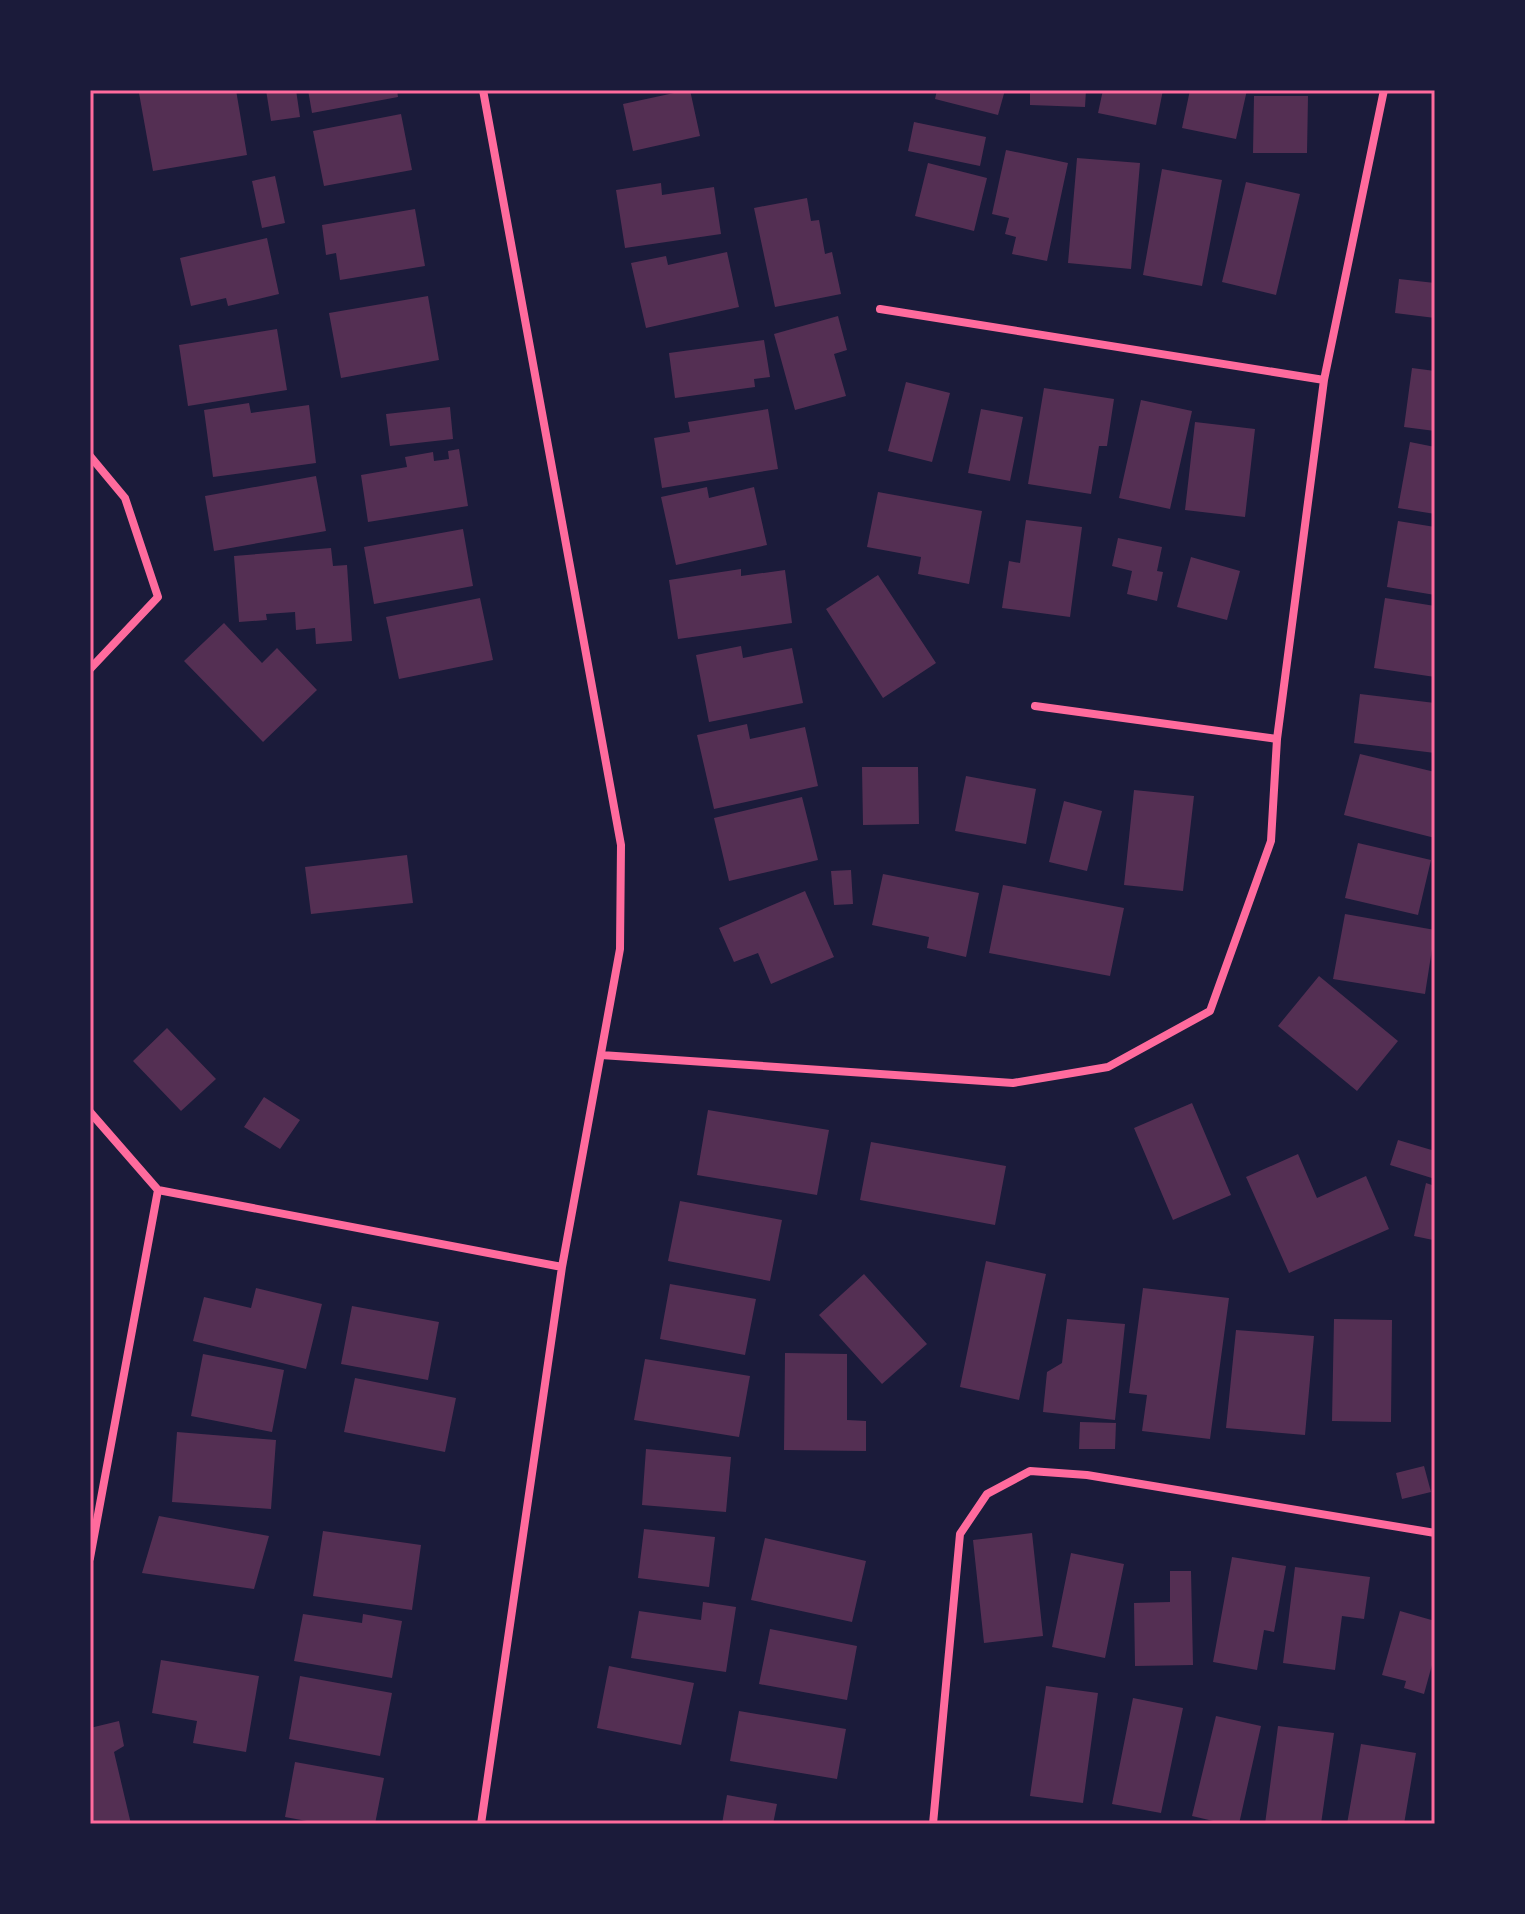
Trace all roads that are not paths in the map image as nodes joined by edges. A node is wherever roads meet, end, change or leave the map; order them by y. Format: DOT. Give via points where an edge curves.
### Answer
graph roads {
  1 [pos="483,90"];
  2 [pos="1384,90"];
  3 [pos="880,309"];
  4 [pos="1324,380"];
  5 [pos="90,456"];
  6 [pos="90,669"];
  7 [pos="1035,706"];
  8 [pos="1277,739"];
  9 [pos="601,1055"];
  10 [pos="90,1112"];
  11 [pos="158,1190"];
  12 [pos="562,1267"];
  13 [pos="1435,1533"];
  14 [pos="90,1558"];
  15 [pos="481,1824"];
  16 [pos="933,1824"];
  1 -- 9 [label="street" via="621,845 620,949"];
  2 -- 4 [label="street"];
  3 -- 4 [label="street"];
  4 -- 8 [label="street"];
  5 -- 6 [label="street" via="125,498 158,597"];
  7 -- 8 [label="street"];
  8 -- 9 [label="street" via="1271,841 1210,1011 1108,1067 1013,1083"];
  9 -- 12 [label="street"];
  10 -- 11 [label="street"];
  11 -- 12 [label="street"];
  11 -- 14 [label="street"];
  12 -- 15 [label="street"];
  13 -- 16 [label="street" via="1087,1475 1030,1471 987,1494 960,1534"];
}
